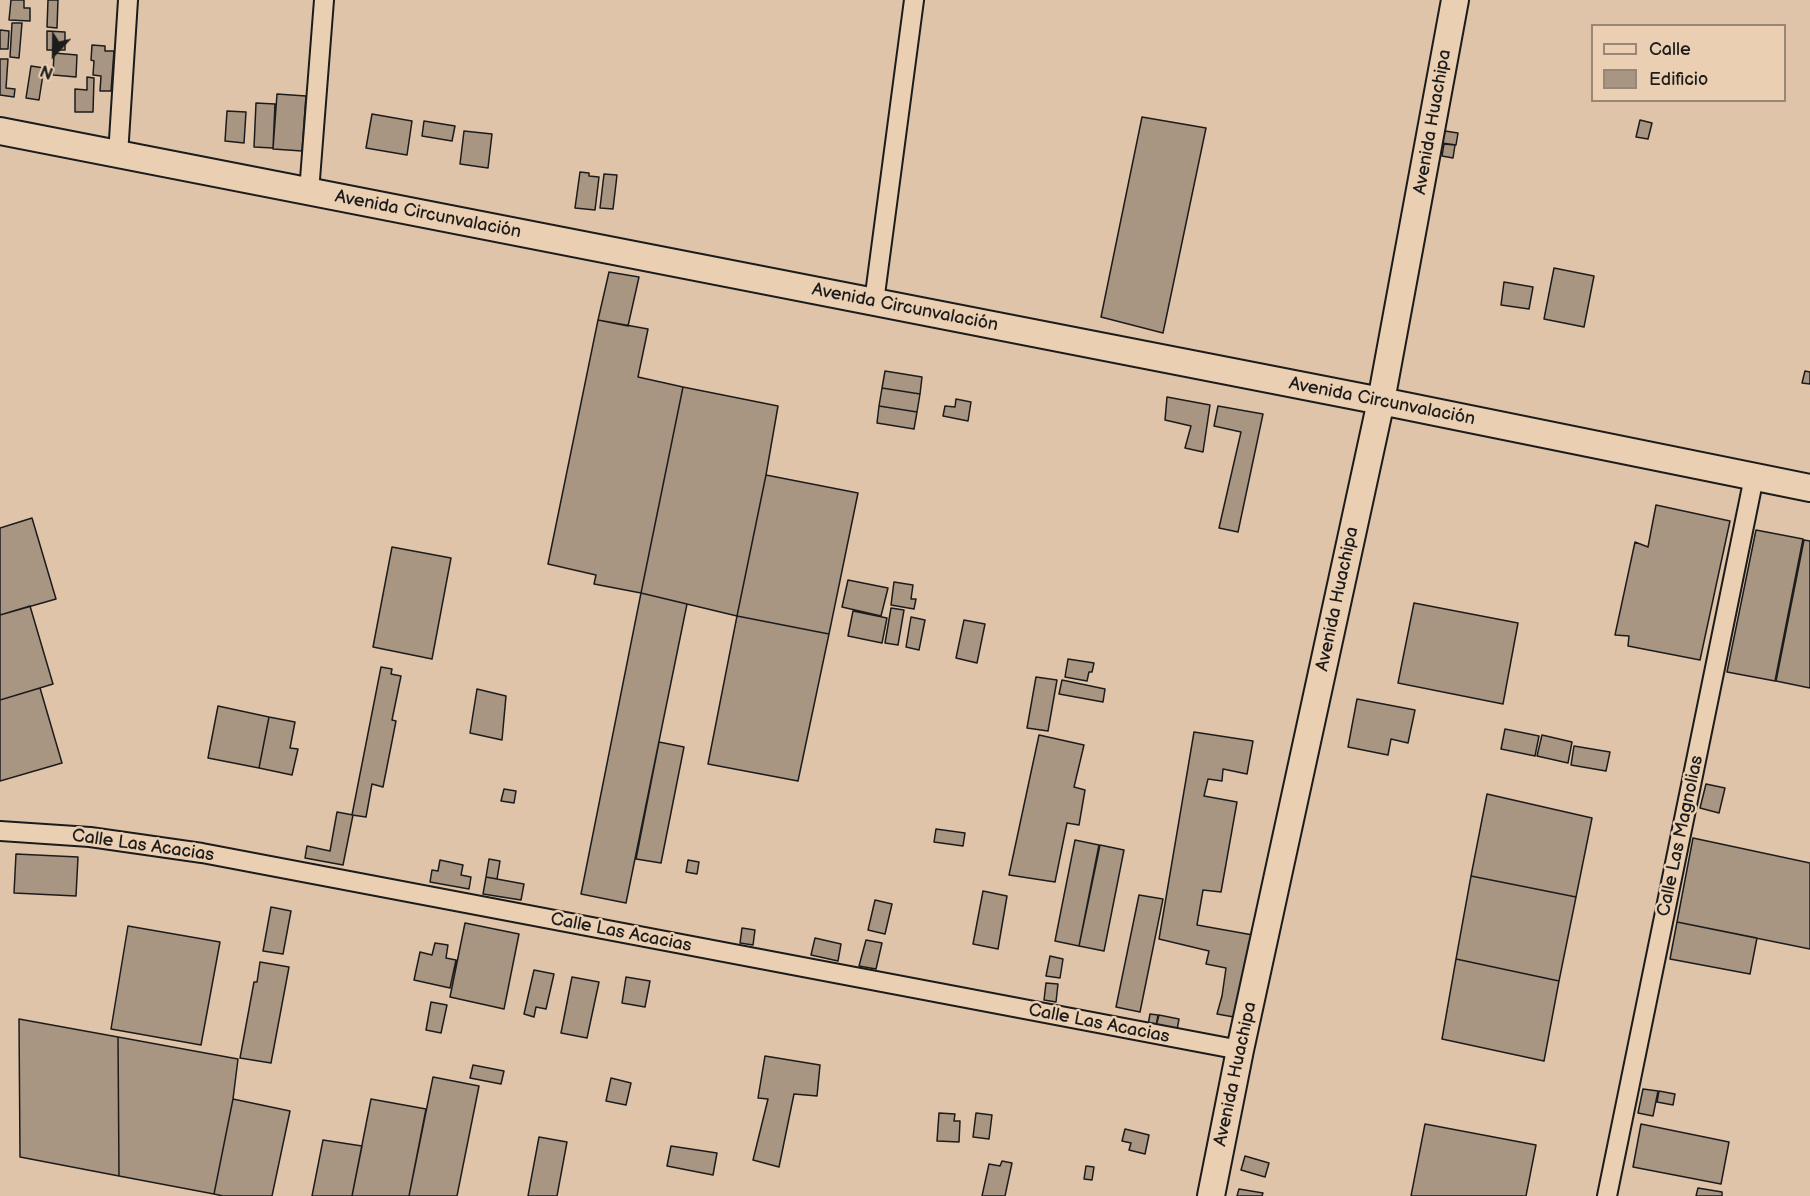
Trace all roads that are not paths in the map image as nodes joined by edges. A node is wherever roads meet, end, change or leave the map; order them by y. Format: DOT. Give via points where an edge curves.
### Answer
graph roads {
  1 [pos="128,0"];
  2 [pos="324,0"];
  3 [pos="914,0"];
  4 [pos="1455,0"];
  5 [pos="0,131"];
  6 [pos="118,155"];
  7 [pos="309,192"];
  8 [pos="874,302"];
  9 [pos="1381,401"];
  10 [pos="1754,477"];
  11 [pos="1810,488"];
  12 [pos="0,831"];
  13 [pos="1240,1050"];
  14 [pos="1211,1196"];
  15 [pos="1607,1196"];
  1 -- 6 [label="street"];
  2 -- 7 [label="street"];
  3 -- 8 [label="street"];
  4 -- 9 [label="street, Avenida Huachipa"];
  5 -- 6 [label="street, Avenida Circunvalación"];
  6 -- 7 [label="street, Avenida Circunvalación"];
  7 -- 8 [label="street, Avenida Circunvalación"];
  8 -- 9 [label="street, Avenida Circunvalación"];
  9 -- 10 [label="street, Avenida Circunvalación"];
  9 -- 13 [label="street, Avenida Huachipa"];
  10 -- 11 [label="street, Avenida Circunvalación"];
  10 -- 15 [label="street, Calle Las Magnolias"];
  12 -- 13 [label="street, Calle Las Acacias" via="90,837 202,853"];
  13 -- 14 [label="street, Avenida Huachipa"];
}
